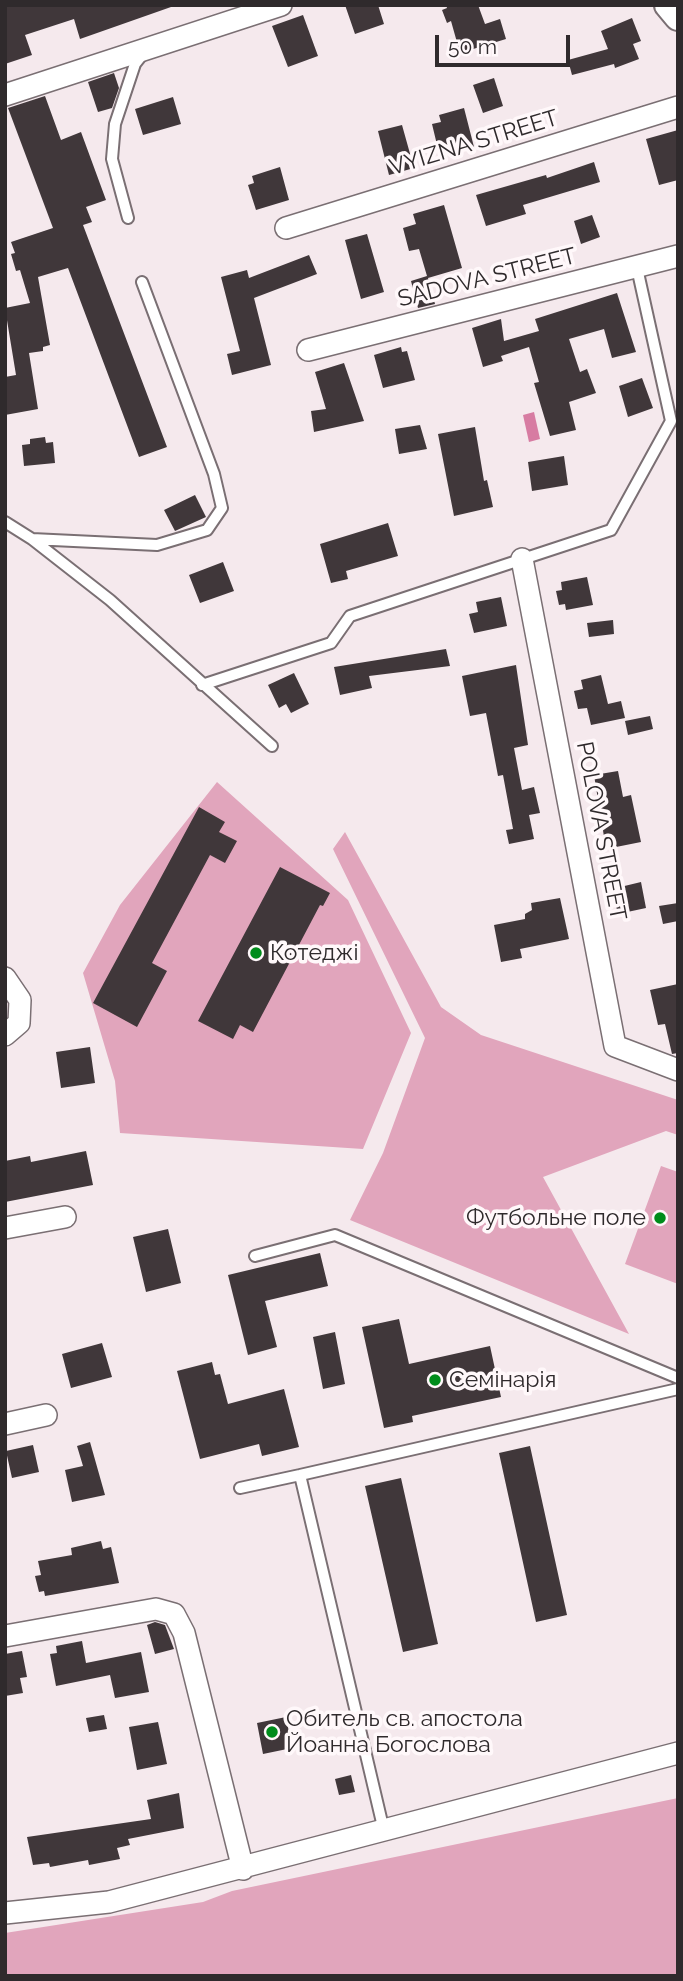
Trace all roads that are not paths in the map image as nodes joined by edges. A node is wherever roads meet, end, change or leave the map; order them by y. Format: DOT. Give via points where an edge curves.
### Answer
graph roads {
  1 [pos="281,5"];
  2 [pos="667,5"];
  3 [pos="678,16"];
  4 [pos="146,49"];
  5 [pos="5,95"];
  6 [pos="678,107"];
  7 [pos="128,218"];
  8 [pos="286,228"];
  9 [pos="678,256"];
  10 [pos="638,268"];
  11 [pos="142,282"];
  12 [pos="308,350"];
  13 [pos="5,522"];
  14 [pos="32,539"];
  15 [pos="522,559"];
  16 [pos="202,685"];
  17 [pos="272,746"];
  18 [pos="5,978"];
  19 [pos="5,1035"];
  20 [pos="678,1070"];
  21 [pos="65,1217"];
  22 [pos="5,1228"];
  23 [pos="255,1256"];
  24 [pos="678,1378"];
  25 [pos="678,1390"];
  26 [pos="46,1415"];
  27 [pos="5,1424"];
  28 [pos="300,1475"];
  29 [pos="240,1488"];
  30 [pos="5,1636"];
  31 [pos="678,1753"];
  32 [pos="384,1831"];
  33 [pos="243,1869"];
  34 [pos="5,1913"];
  1 -- 4 [label="street"];
  2 -- 3 [label="street"];
  4 -- 5 [label="street"];
  4 -- 7 [label="lane" via="135,64 115,124 112,159"];
  6 -- 8 [label="street, VYIZNA STREET"];
  9 -- 10 [label="street, SADOVA STREET"];
  10 -- 12 [label="street, SADOVA STREET"];
  10 -- 15 [label="lane" via="671,421 611,530"];
  11 -- 14 [label="lane" via="214,474 222,508 207,530 157,545"];
  13 -- 14 [label="lane"];
  14 -- 16 [label="lane" via="110,600"];
  15 -- 16 [label="lane" via="350,616 331,643"];
  15 -- 20 [label="street, POLOVA STREET" via="615,1046"];
  16 -- 17 [label="lane"];
  18 -- 19 [label="street" via="20,1000 19,1023"];
  21 -- 22 [label="street"];
  23 -- 24 [label="lane" via="335,1235"];
  25 -- 28 [label="lane"];
  26 -- 27 [label="street"];
  28 -- 29 [label="lane"];
  28 -- 32 [label="lane"];
  30 -- 33 [label="street" via="156,1609 174,1614 184,1633"];
  31 -- 32 [label="street"];
  32 -- 33 [label="street"];
  33 -- 34 [label="street" via="109,1902"];
}
